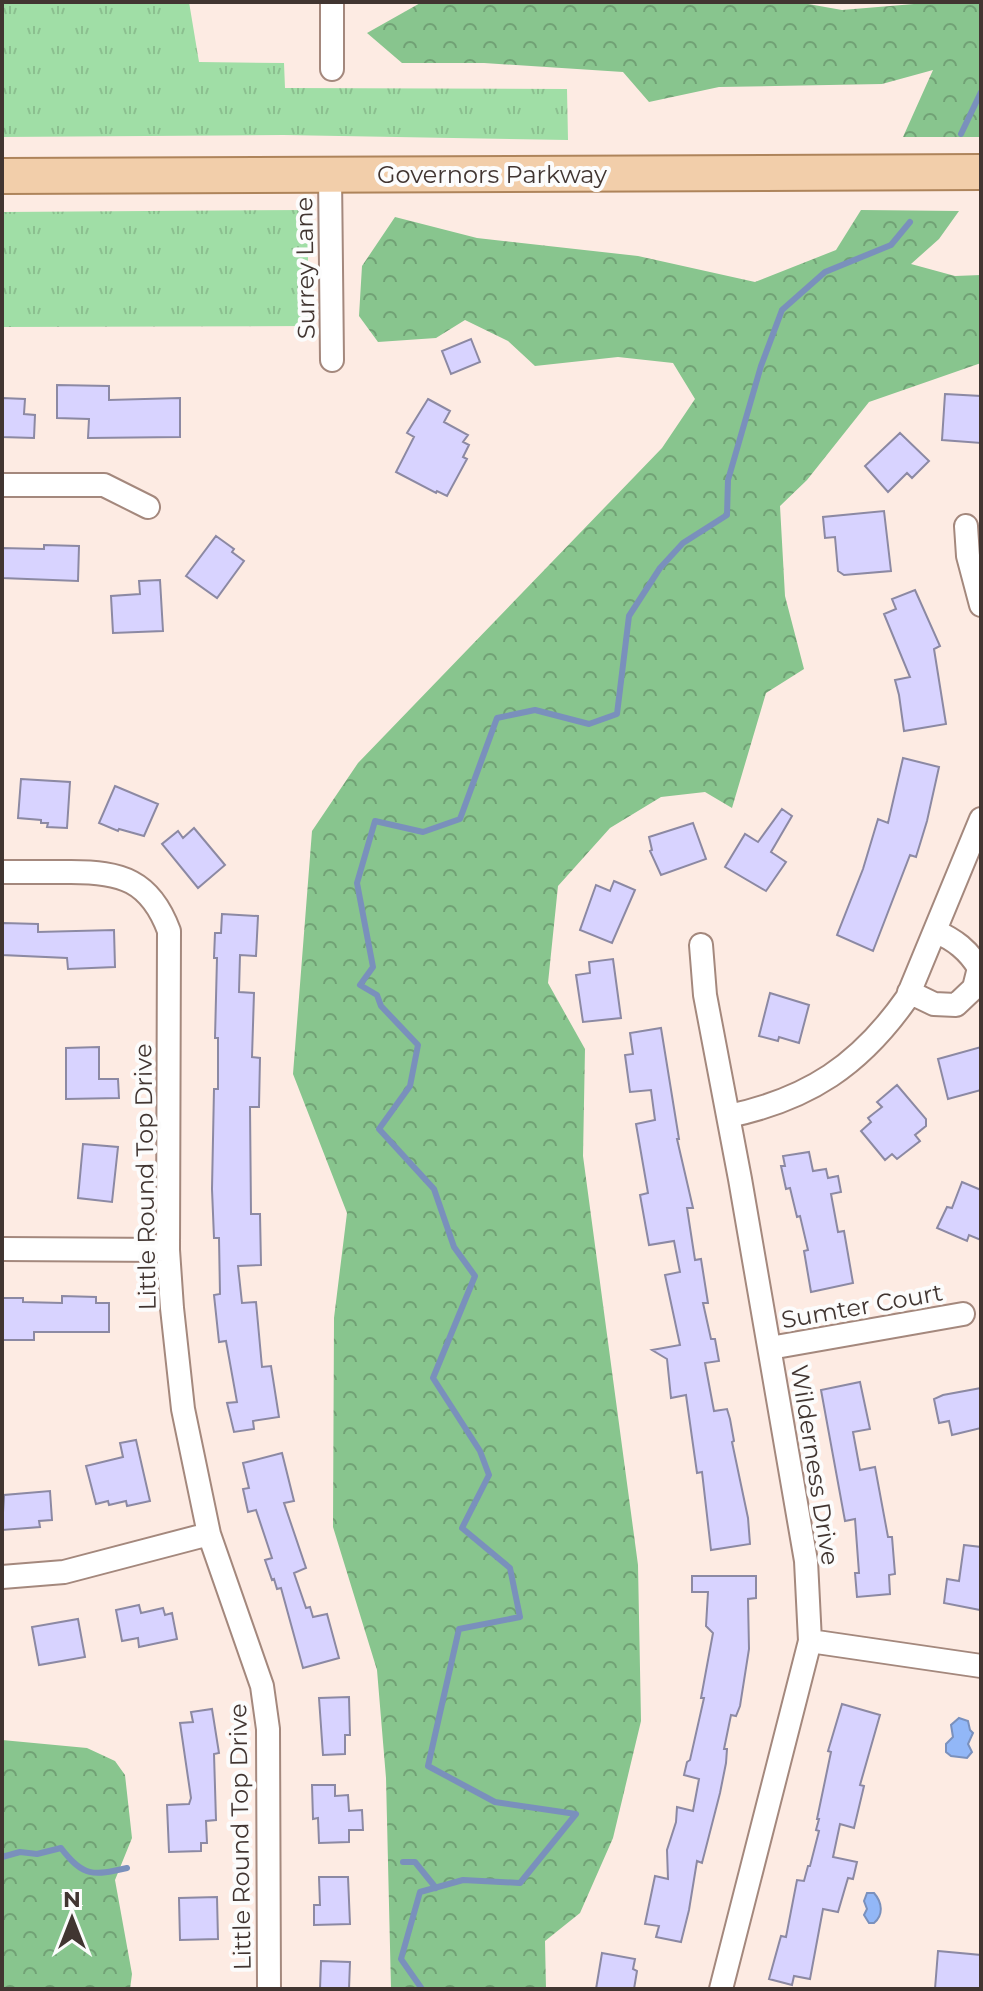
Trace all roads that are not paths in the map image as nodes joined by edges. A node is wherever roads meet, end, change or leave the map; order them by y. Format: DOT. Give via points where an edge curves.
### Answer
graph roads {
  1 [pos="332,2"];
  2 [pos="332,69"];
  3 [pos="981,172"];
  4 [pos="330,175"];
  5 [pos="2,176"];
  6 [pos="332,360"];
  7 [pos="2,485"];
  8 [pos="148,507"];
  9 [pos="966,526"];
  10 [pos="981,605"];
  11 [pos="981,819"];
  12 [pos="2,872"];
  13 [pos="935,931"];
  14 [pos="701,945"];
  15 [pos="909,992"];
  16 [pos="729,1116"];
  17 [pos="2,1249"];
  18 [pos="168,1250"];
  19 [pos="963,1314"];
  20 [pos="770,1348"];
  21 [pos="209,1534"];
  22 [pos="2,1577"];
  23 [pos="810,1641"];
  24 [pos="981,1666"];
  25 [pos="269,1989"];
  26 [pos="721,1989"];
  1 -- 2 [label="street"];
  3 -- 4 [label="main road, Governors Parkway"];
  4 -- 5 [label="main road, Governors Parkway"];
  4 -- 6 [label="street, Surrey Lane"];
  7 -- 8 [label="street" via="104,485"];
  9 -- 10 [label="street"];
  11 -- 13 [label="street"];
  12 -- 18 [label="street, Little Round Top Drive" via="103,872 125,878 161,909 169,931"];
  13 -- 15 [label="street"];
  13 -- 15 [label="street" via="970,953 979,968 974,988 956,1005 934,1004"];
  14 -- 16 [label="street, Wilderness Drive" via="705,995"];
  15 -- 16 [label="street" via="889,1024 844,1068 790,1099"];
  16 -- 20 [label="street, Wilderness Drive"];
  17 -- 18 [label="street"];
  18 -- 21 [label="street, Little Round Top Drive" via="183,1409"];
  19 -- 20 [label="street, Sumter Court"];
  20 -- 23 [label="street, Wilderness Drive" via="806,1561"];
  21 -- 22 [label="street" via="64,1572"];
  21 -- 25 [label="street, Little Round Top Drive" via="262,1686 268,1729"];
  23 -- 24 [label="street"];
  23 -- 26 [label="street, Wilderness Drive"];
}
